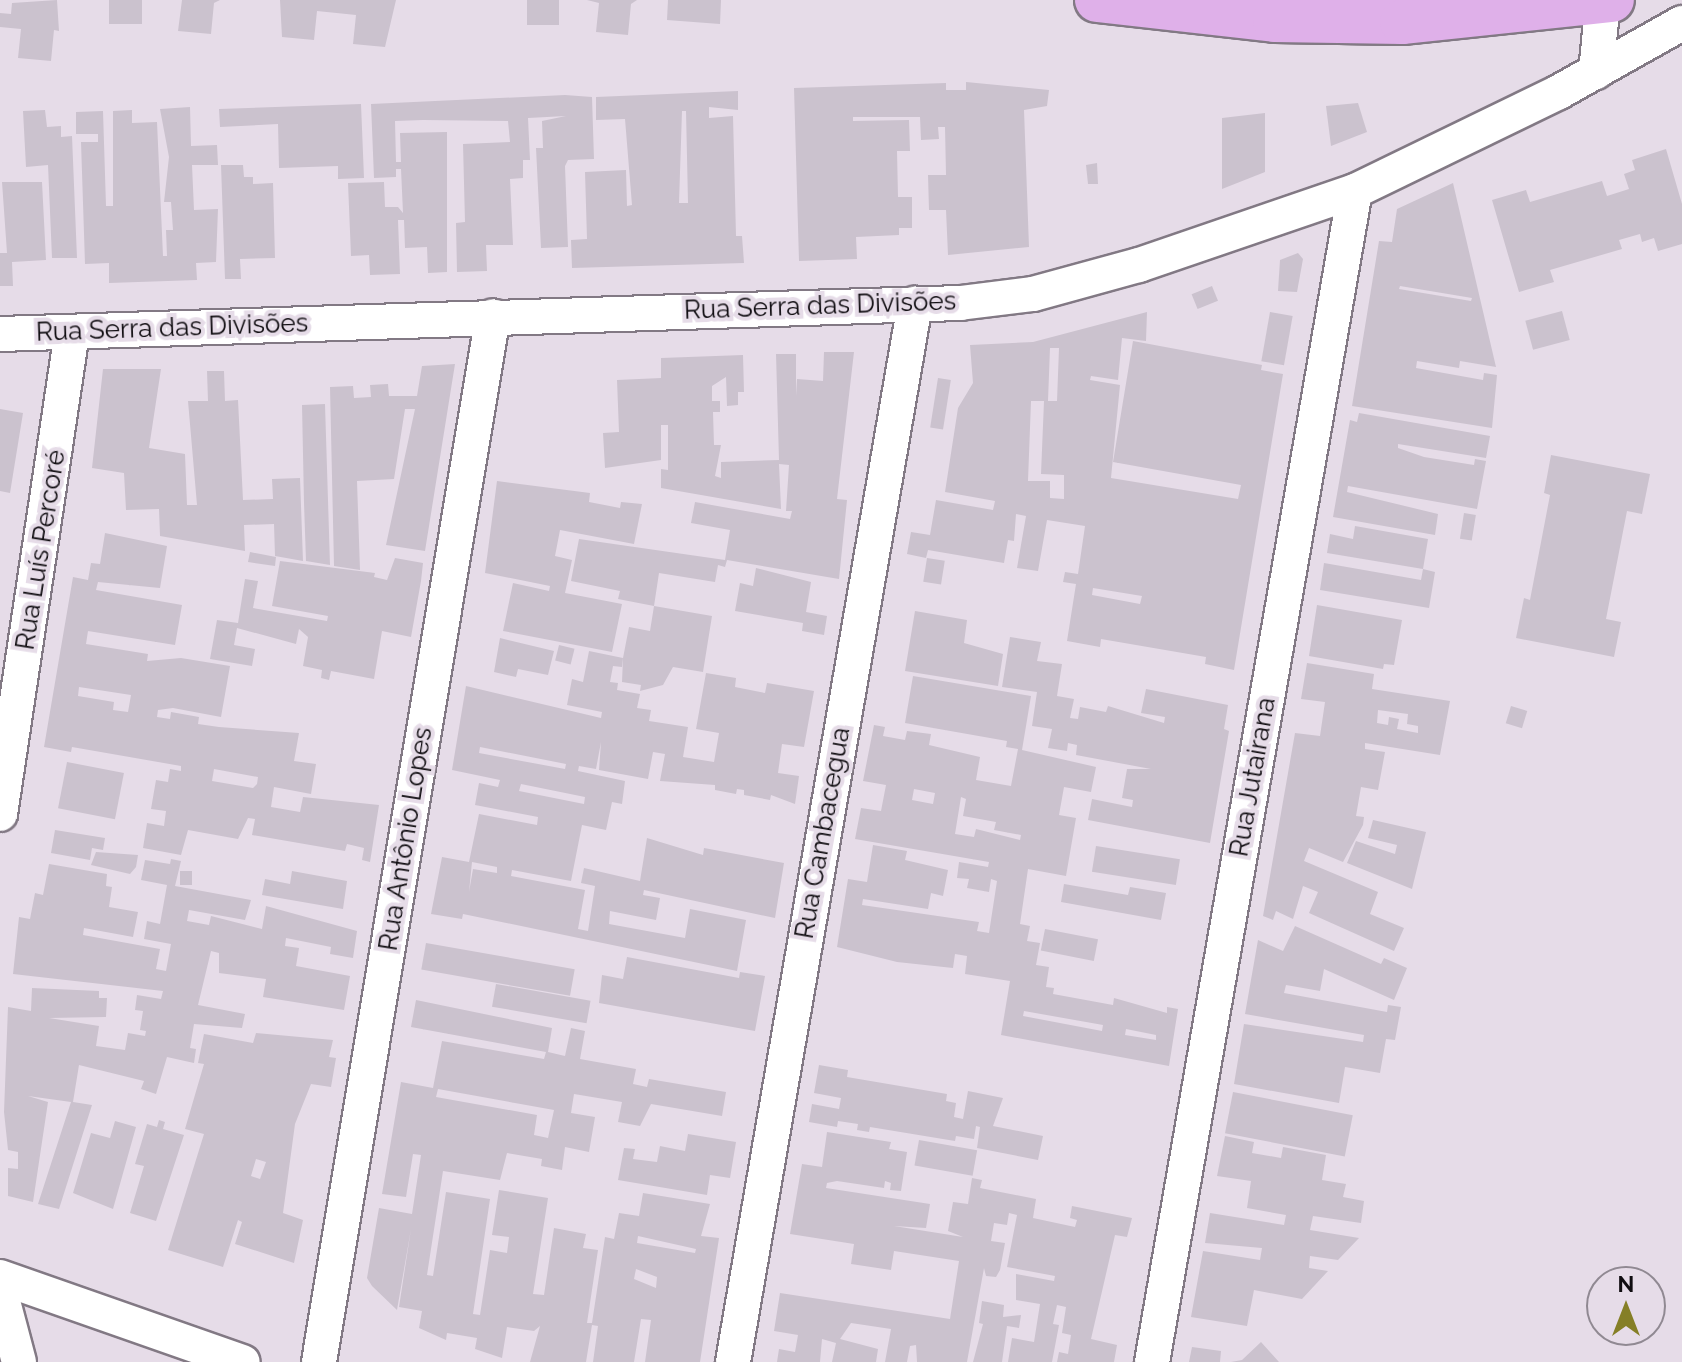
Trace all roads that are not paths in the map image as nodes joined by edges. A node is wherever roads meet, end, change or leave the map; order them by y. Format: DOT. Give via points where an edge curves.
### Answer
graph roads {
  1 [pos="1097,0"];
  2 [pos="1608,1"];
  3 [pos="1682,23"];
  4 [pos="1596,72"];
  5 [pos="1355,191"];
  6 [pos="915,304"];
  7 [pos="493,316"];
  8 [pos="72,332"];
  9 [pos="0,334"];
  10 [pos="0,814"];
  11 [pos="0,1277"];
  12 [pos="0,1290"];
  13 [pos="19,1362"];
  14 [pos="243,1362"];
  15 [pos="319,1362"];
  16 [pos="733,1362"];
  17 [pos="1152,1362"];
  1 -- 2 [label="main road" via="1275,20 1402,22"];
  2 -- 4 [label="street"];
  3 -- 4 [label="street, Rua Serra das Divisões"];
  4 -- 5 [label="street, Rua Serra das Divisões"];
  5 -- 6 [label="street, Rua Serra das Divisões" via="1139,265 1033,294"];
  5 -- 17 [label="street, Rua Jutairana"];
  6 -- 7 [label="street, Rua Serra das Divisões"];
  6 -- 16 [label="street, Rua Cambacegua"];
  7 -- 8 [label="street, Rua Serra das Divisões"];
  7 -- 15 [label="street, Rua Antônio Lopes"];
  8 -- 9 [label="street, Rua Serra das Divisões"];
  8 -- 10 [label="street, Rua Luís Percoré"];
  11 -- 14 [label="street"];
  12 -- 13 [label="street"];
}
